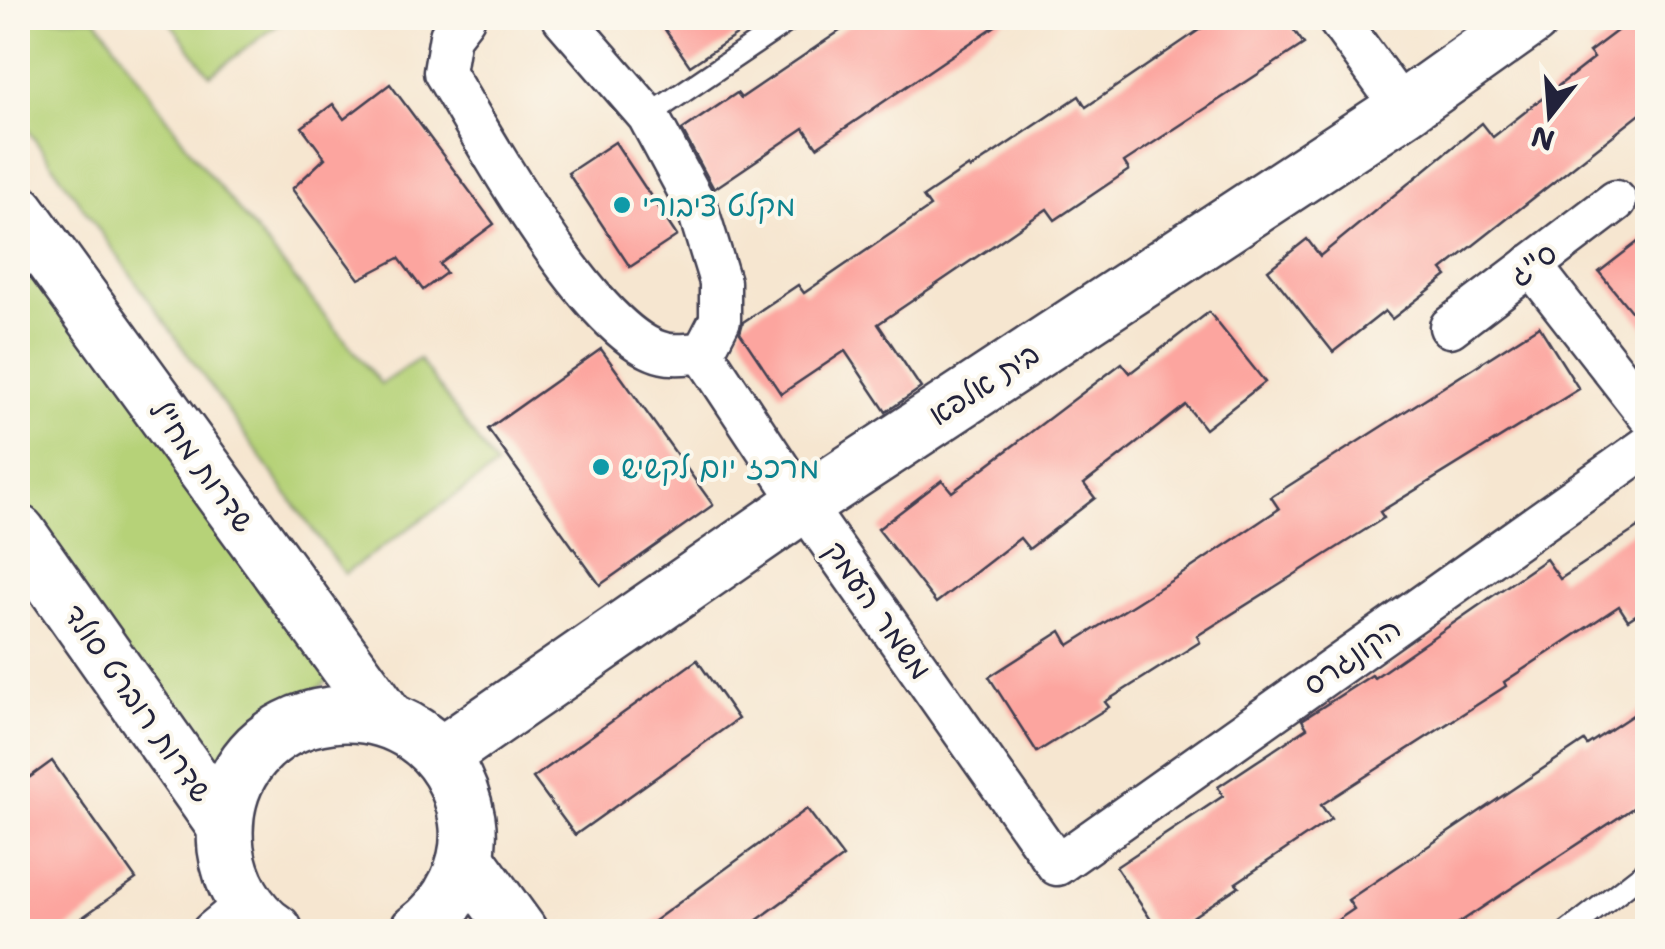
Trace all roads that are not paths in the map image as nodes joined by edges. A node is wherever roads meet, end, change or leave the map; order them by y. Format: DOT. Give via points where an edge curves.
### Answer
graph roads {
  1 [pos="464,18"];
  2 [pos="564,18"];
  3 [pos="793,18"];
  4 [pos="1338,18"];
  5 [pos="1531,18"];
  6 [pos="1403,108"];
  7 [pos="648,116"];
  8 [pos="1616,201"];
  9 [pos="18,212"];
  10 [pos="1531,266"];
  11 [pos="1450,327"];
  12 [pos="702,353"];
  13 [pos="1648,416"];
  14 [pos="1648,446"];
  15 [pos="802,504"];
  16 [pos="18,533"];
  17 [pos="387,719"];
  18 [pos="440,756"];
  19 [pos="224,824"];
  20 [pos="466,859"];
  21 [pos="1057,865"];
  22 [pos="1648,869"];
  23 [pos="244,922"];
  24 [pos="417,932"];
  25 [pos="519,932"];
  26 [pos="1566,932"];
  1 -- 12 [label="street" via="450,36 444,72 583,289 628,335 664,353"];
  2 -- 7 [label="street"];
  3 -- 7 [label="lane"];
  4 -- 6 [label="street"];
  5 -- 6 [label="street, בית אלפא"];
  6 -- 15 [label="street, בית אלפא"];
  7 -- 12 [label="street" via="697,207 720,282 720,320"];
  8 -- 10 [label="street, ס\"ג"];
  9 -- 17 [label="street, שדרות מח\"ל"];
  10 -- 11 [label="street, ס\"ג"];
  10 -- 13 [label="street"];
  12 -- 15 [label="street, משמר העמק"];
  14 -- 21 [label="street, הקונגרס"];
  15 -- 18 [label="street, בית אלפא"];
  15 -- 21 [label="street, משמר העמק"];
  16 -- 19 [label="street, שדרות רוברט סולד"];
  17 -- 18 [label="street"];
  17 -- 19 [label="street" via="350,712 313,716 279,731 251,756 232,788"];
  18 -- 20 [label="street" via="468,822"];
  19 -- 23 [label="street"];
  20 -- 24 [label="street" via="453,892"];
  20 -- 25 [label="street"];
  22 -- 26 [label="lane"];
}
